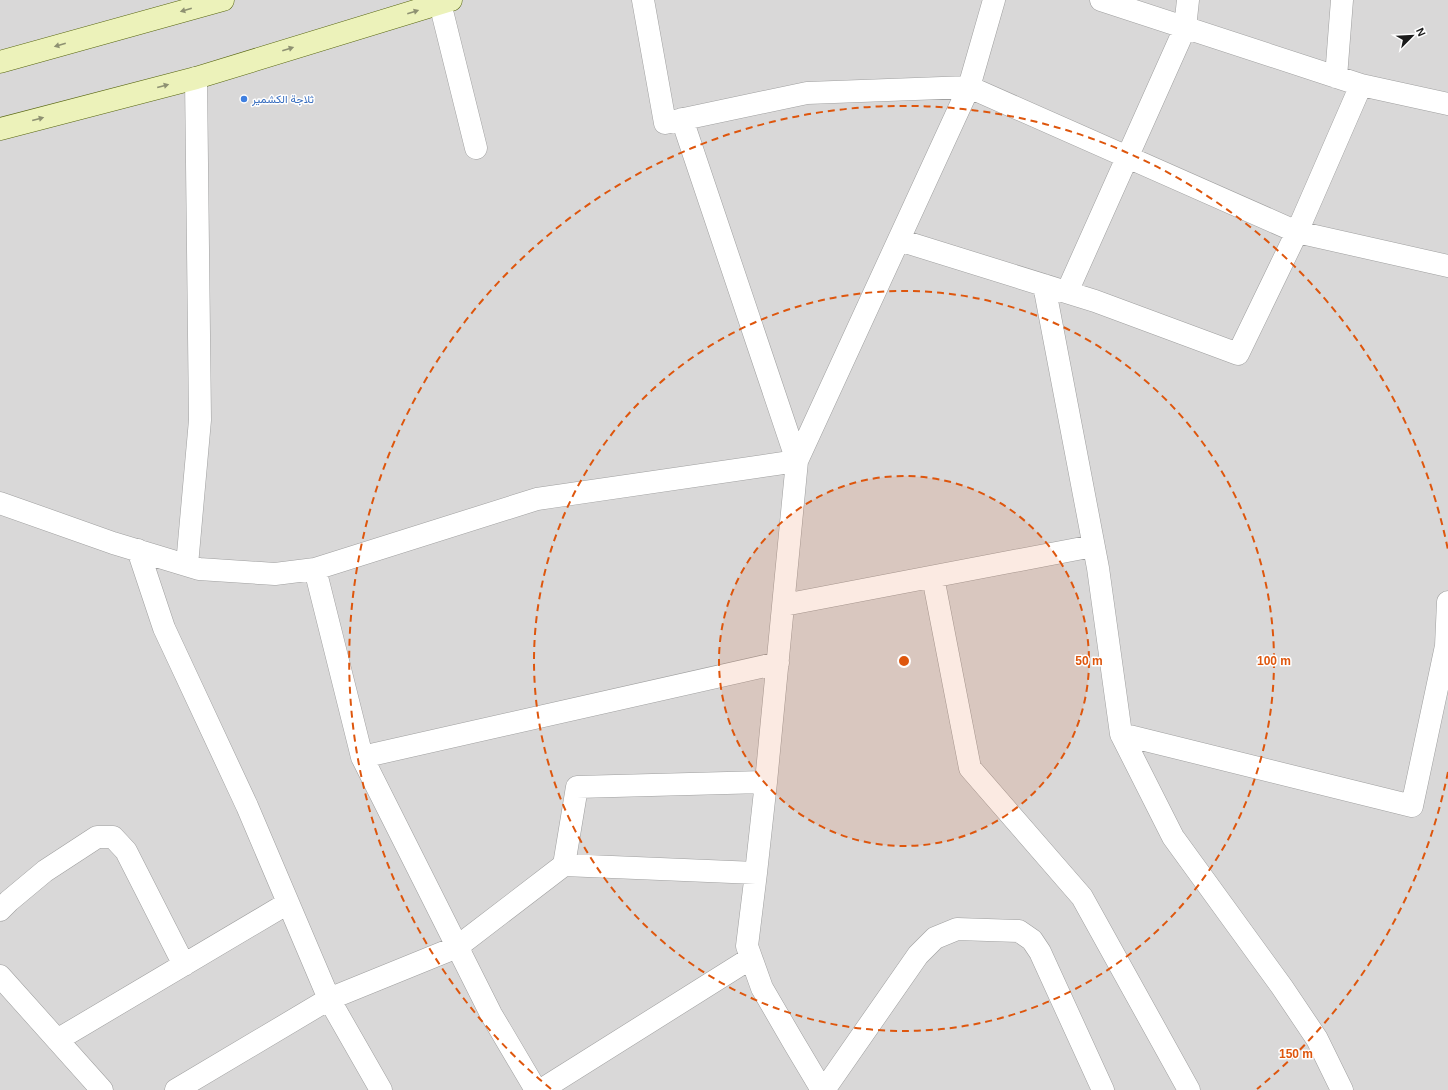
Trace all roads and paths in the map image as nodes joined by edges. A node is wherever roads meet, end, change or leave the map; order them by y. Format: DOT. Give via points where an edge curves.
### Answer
graph roads {
  1 [pos="223,0"];
  2 [pos="643,0"];
  3 [pos="994,0"];
  4 [pos="1100,0"];
  5 [pos="1188,0"];
  6 [pos="1342,0"];
  7 [pos="446,2"];
  8 [pos="1185,28"];
  9 [pos="0,62"];
  10 [pos="1336,77"];
  11 [pos="196,78"];
  12 [pos="1361,85"];
  13 [pos="969,87"];
  14 [pos="1448,104"];
  15 [pos="682,119"];
  16 [pos="0,129"];
  17 [pos="476,148"];
  18 [pos="1127,157"];
  19 [pos="1297,232"];
  20 [pos="899,240"];
  21 [pos="1448,266"];
  22 [pos="1044,285"];
  23 [pos="1067,292"];
  24 [pos="797,461"];
  25 [pos="0,503"];
  26 [pos="1094,546"];
  27 [pos="138,550"];
  28 [pos="187,565"];
  29 [pos="315,569"];
  30 [pos="933,577"];
  31 [pos="1448,602"];
  32 [pos="784,605"];
  33 [pos="778,662"];
  34 [pos="1439,715"];
  35 [pos="1121,734"];
  36 [pos="362,757"];
  37 [pos="766,782"];
  38 [pos="564,865"];
  39 [pos="756,873"];
  40 [pos="288,903"];
  41 [pos="0,910"];
  42 [pos="457,947"];
  43 [pos="751,958"];
  44 [pos="184,965"];
  45 [pos="0,976"];
  46 [pos="329,998"];
  47 [pos="57,1040"];
  48 [pos="102,1090"];
  49 [pos="176,1090"];
  50 [pos="381,1090"];
  51 [pos="536,1090"];
  52 [pos="541,1090"];
  53 [pos="823,1090"];
  54 [pos="1103,1090"];
  55 [pos="1189,1090"];
  56 [pos="1342,1090"];
  1 -- 9 [label="street, one-way"];
  2 -- 15 [label="street" via="665,123"];
  3 -- 13 [label="street"];
  4 -- 8 [label="street"];
  5 -- 8 [label="street"];
  6 -- 10 [label="street"];
  11 -- 7 [label="street, one-way"];
  7 -- 17 [label="street"];
  8 -- 10 [label="street"];
  8 -- 18 [label="street"];
  10 -- 12 [label="street"];
  16 -- 11 [label="street, one-way"];
  11 -- 28 [label="street" via="200,420"];
  12 -- 14 [label="street"];
  12 -- 19 [label="street"];
  13 -- 15 [label="street" via="807,93"];
  13 -- 18 [label="street"];
  13 -- 20 [label="street"];
  15 -- 24 [label="street"];
  18 -- 19 [label="street"];
  18 -- 23 [label="street"];
  19 -- 21 [label="street"];
  19 -- 23 [label="street" via="1238,354"];
  20 -- 22 [label="street"];
  20 -- 24 [label="street"];
  22 -- 23 [label="street"];
  22 -- 26 [label="street"];
  24 -- 29 [label="street" via="537,499"];
  24 -- 32 [label="street"];
  25 -- 27 [label="street"];
  26 -- 30 [label="street"];
  26 -- 35 [label="street"];
  27 -- 28 [label="street"];
  27 -- 40 [label="street" via="164,628 247,806"];
  28 -- 29 [label="street" via="275,574"];
  29 -- 36 [label="street"];
  30 -- 32 [label="street"];
  30 -- 55 [label="street" via="970,768 1082,897"];
  31 -- 34 [label="street"];
  32 -- 33 [label="street"];
  33 -- 36 [label="street"];
  33 -- 37 [label="street"];
  34 -- 35 [label="street" via="1412,806"];
  35 -- 56 [label="street" via="1173,837 1282,987 1316,1039"];
  36 -- 42 [label="street"];
  37 -- 38 [label="street" via="577,787"];
  37 -- 39 [label="street"];
  38 -- 39 [label="street"];
  38 -- 42 [label="street"];
  39 -- 43 [label="street" via="747,946"];
  40 -- 44 [label="street"];
  40 -- 46 [label="street"];
  41 -- 44 [label="street" via="45,871 97,837 113,838 126,851"];
  42 -- 46 [label="street"];
  42 -- 51 [label="street" via="491,1014"];
  43 -- 52 [label="street"];
  43 -- 53 [label="street" via="762,988"];
  44 -- 47 [label="street"];
  45 -- 47 [label="street"];
  46 -- 49 [label="street"];
  46 -- 50 [label="street"];
  47 -- 48 [label="street"];
  53 -- 54 [label="street" via="918,956 935,938 957,929 1019,931 1032,940 1040,952"];
}
